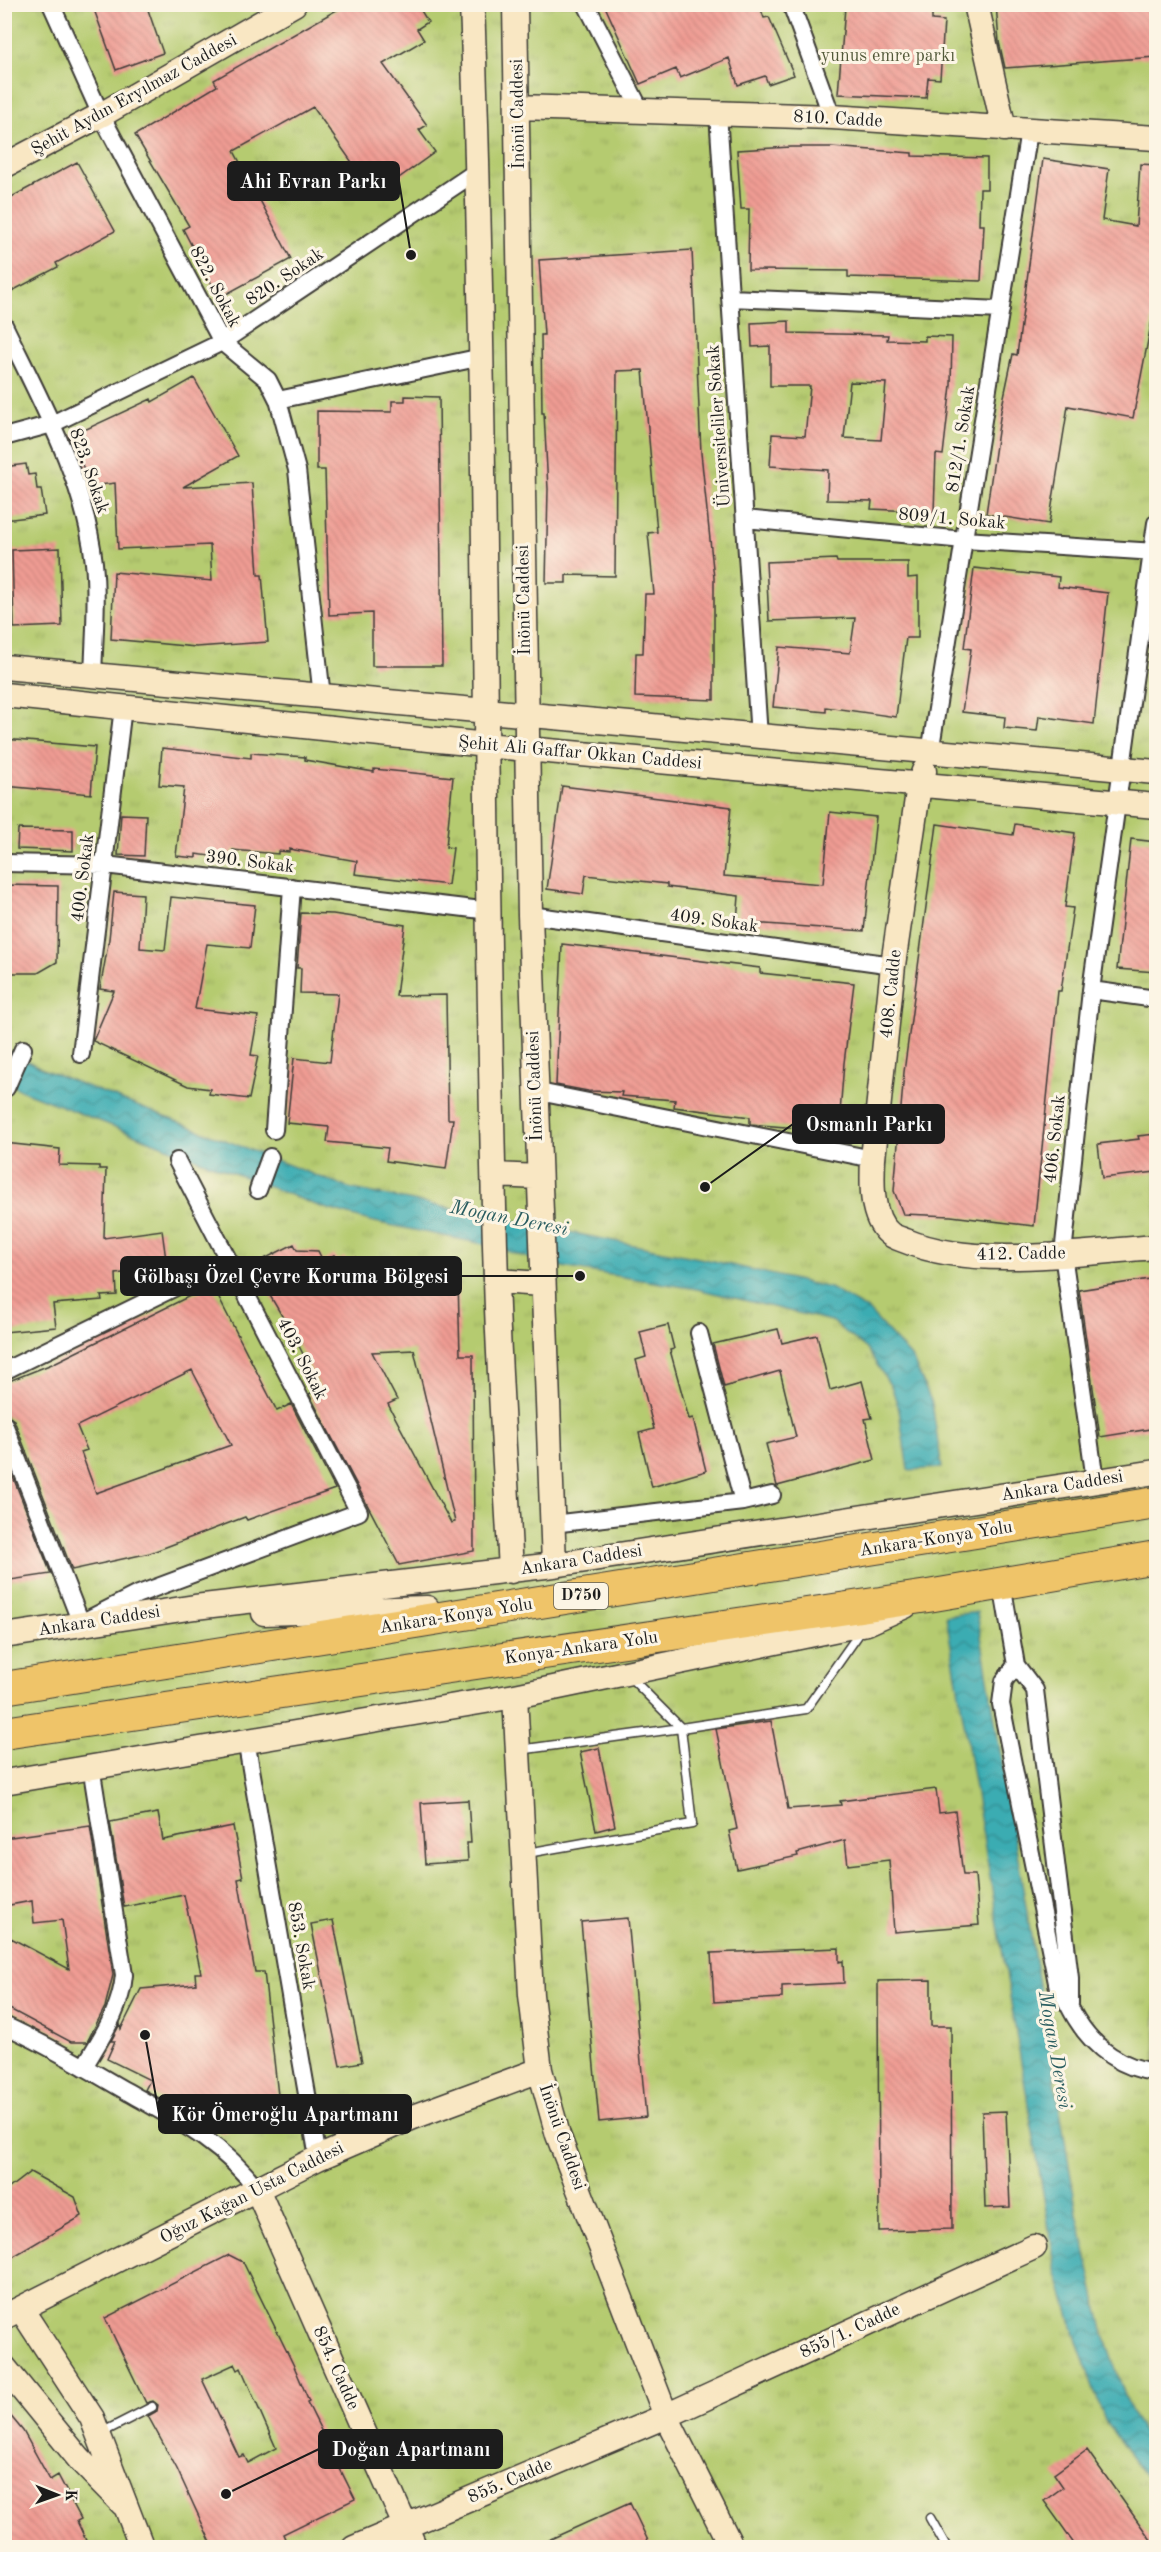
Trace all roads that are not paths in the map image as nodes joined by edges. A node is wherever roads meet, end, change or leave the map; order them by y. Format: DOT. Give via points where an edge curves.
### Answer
graph roads {
  1 [pos="51,4"];
  2 [pos="294,4"];
  3 [pos="472,4"];
  4 [pos="515,4"];
  5 [pos="586,4"];
  6 [pos="791,4"];
  7 [pos="976,4"];
  8 [pos="519,107"];
  9 [pos="641,111"];
  10 [pos="718,113"];
  11 [pos="101,115"];
  12 [pos="832,117"];
  13 [pos="1004,129"];
  14 [pos="1029,131"];
  15 [pos="1156,138"];
  16 [pos="4,166"];
  17 [pos="477,171"];
  18 [pos="730,298"];
  19 [pos="1001,310"];
  20 [pos="4,325"];
  21 [pos="222,342"];
  22 [pos="482,357"];
  23 [pos="278,400"];
  24 [pos="52,424"];
  25 [pos="4,437"];
  26 [pos="745,519"];
  27 [pos="1156,523"];
  28 [pos="964,540"];
  29 [pos="1154,552"];
  30 [pos="4,668"];
  31 [pos="93,676"];
  32 [pos="4,695"];
  33 [pos="322,697"];
  34 [pos="123,707"];
  35 [pos="485,711"];
  36 [pos="525,715"];
  37 [pos="759,737"];
  38 [pos="486,745"];
  39 [pos="526,749"];
  40 [pos="930,753"];
  41 [pos="1122,769"];
  42 [pos="1156,772"];
  43 [pos="919,785"];
  44 [pos="1117,802"];
  45 [pos="1156,806"];
  46 [pos="4,863"];
  47 [pos="105,865"];
  48 [pos="292,887"];
  49 [pos="490,911"];
  50 [pos="530,915"];
  51 [pos="893,965"];
  52 [pos="1091,990"];
  53 [pos="1156,999"];
  54 [pos="22,1049"];
  55 [pos="81,1054"];
  56 [pos="6,1088"];
  57 [pos="534,1091"];
  58 [pos="274,1130"];
  59 [pos="270,1157"];
  60 [pos="873,1159"];
  61 [pos="177,1161"];
  62 [pos="494,1182"];
  63 [pos="538,1186"];
  64 [pos="258,1190"];
  65 [pos="890,1233"];
  66 [pos="1156,1246"];
  67 [pos="1063,1254"];
  68 [pos="229,1261"];
  69 [pos="496,1281"];
  70 [pos="542,1284"];
  71 [pos="699,1333"];
  72 [pos="4,1371"];
  73 [pos="4,1424"];
  74 [pos="1156,1472"];
  75 [pos="1095,1480"];
  76 [pos="772,1495"];
  77 [pos="743,1502"];
  78 [pos="1156,1503"];
  79 [pos="552,1524"];
  80 [pos="1156,1557"];
  81 [pos="554,1565"];
  82 [pos="511,1571"];
  83 [pos="1002,1584"];
  84 [pos="928,1596"];
  85 [pos="516,1606"];
  86 [pos="131,1616"];
  87 [pos="81,1623"];
  88 [pos="867,1623"];
  89 [pos="4,1636"];
  90 [pos="1016,1665"];
  91 [pos="626,1674"];
  92 [pos="4,1688"];
  93 [pos="515,1696"];
  94 [pos="681,1728"];
  95 [pos="4,1733"];
  96 [pos="246,1740"];
  97 [pos="519,1750"];
  98 [pos="91,1766"];
  99 [pos="4,1782"];
  100 [pos="525,1853"];
  101 [pos="1070,2004"];
  102 [pos="4,2025"];
  103 [pos="84,2067"];
  104 [pos="540,2070"];
  105 [pos="1156,2072"];
  106 [pos="318,2158"];
  107 [pos="257,2189"];
  108 [pos="1034,2247"];
  109 [pos="13,2313"];
  110 [pos="4,2367"];
  111 [pos="152,2407"];
  112 [pos="666,2416"];
  113 [pos="99,2435"];
  114 [pos="123,2504"];
  115 [pos="930,2518"];
  116 [pos="405,2526"];
  117 [pos="142,2547"];
  118 [pos="354,2547"];
  119 [pos="415,2547"];
  120 [pos="732,2547"];
  121 [pos="947,2547"];
  1 -- 11 [label="street, 822. Sokak"];
  2 -- 11 [label="street, Şehit Aydın Eryılmaz Caddesi"];
  3 -- 17 [label="street"];
  4 -- 8 [label="street, İnönü Caddesi"];
  5 -- 9 [label="street"];
  6 -- 12 [label="street"];
  7 -- 13 [label="street"];
  8 -- 9 [label="street, 810. Cadde"];
  8 -- 36 [label="street, İnönü Caddesi"];
  9 -- 10 [label="street, 810. Cadde"];
  10 -- 12 [label="street, 810. Cadde"];
  10 -- 18 [label="street, Üniversiteliler Sokak"];
  11 -- 16 [label="street, Şehit Aydın Eryılmaz Caddesi"];
  11 -- 21 [label="street, 822. Sokak"];
  12 -- 13 [label="street, 810. Cadde"];
  13 -- 14 [label="street, 810. Cadde"];
  14 -- 15 [label="street, 810. Cadde"];
  14 -- 19 [label="street, 812/1. Sokak"];
  17 -- 21 [label="street, 820. Sokak"];
  17 -- 22 [label="street"];
  18 -- 19 [label="street"];
  18 -- 26 [label="street, Üniversiteliler Sokak"];
  19 -- 28 [label="street, 812/1. Sokak"];
  20 -- 24 [label="street, 823. Sokak"];
  21 -- 23 [label="street, 822. Sokak" via="268,380"];
  21 -- 24 [label="street, 820. Sokak"];
  22 -- 23 [label="street"];
  22 -- 35 [label="street"];
  23 -- 33 [label="street, 822. Sokak" via="297,470"];
  24 -- 25 [label="street, 820. Sokak"];
  24 -- 31 [label="street, 823. Sokak" via="84,510 94,562"];
  26 -- 28 [label="street, 809/1. Sokak"];
  26 -- 37 [label="street, Üniversiteliler Sokak"];
  27 -- 29 [label="street, 406. Sokak"];
  28 -- 29 [label="street, 809/1. Sokak"];
  28 -- 40 [label="street, 812/1. Sokak"];
  29 -- 41 [label="street, 406. Sokak"];
  30 -- 31 [label="street, Şehit Ali Gaffar Okkan Caddesi"];
  31 -- 33 [label="street, Şehit Ali Gaffar Okkan Caddesi"];
  32 -- 34 [label="street, Şehit Ali Gaffar Okkan Caddesi"];
  33 -- 35 [label="street, Şehit Ali Gaffar Okkan Caddesi"];
  34 -- 38 [label="street, Şehit Ali Gaffar Okkan Caddesi"];
  34 -- 47 [label="street, 400. Sokak"];
  35 -- 36 [label="street, Şehit Ali Gaffar Okkan Caddesi"];
  35 -- 38 [label="street"];
  36 -- 37 [label="street, Şehit Ali Gaffar Okkan Caddesi"];
  36 -- 39 [label="street, İnönü Caddesi"];
  37 -- 40 [label="street, Şehit Ali Gaffar Okkan Caddesi"];
  38 -- 39 [label="street, Şehit Ali Gaffar Okkan Caddesi"];
  38 -- 49 [label="street"];
  39 -- 43 [label="street, Şehit Ali Gaffar Okkan Caddesi"];
  39 -- 50 [label="street, İnönü Caddesi"];
  40 -- 41 [label="street, Şehit Ali Gaffar Okkan Caddesi"];
  40 -- 43 [label="street, 408. Cadde"];
  41 -- 42 [label="street, Şehit Ali Gaffar Okkan Caddesi"];
  41 -- 44 [label="street, 406. Sokak"];
  43 -- 44 [label="street, Şehit Ali Gaffar Okkan Caddesi"];
  43 -- 51 [label="street, 408. Cadde"];
  44 -- 45 [label="street, Şehit Ali Gaffar Okkan Caddesi"];
  44 -- 52 [label="street, 406. Sokak"];
  46 -- 47 [label="street, 390. Sokak"];
  47 -- 48 [label="street, 390. Sokak"];
  47 -- 55 [label="street, 400. Sokak"];
  48 -- 49 [label="street, 390. Sokak"];
  48 -- 58 [label="street"];
  49 -- 62 [label="street"];
  50 -- 51 [label="street, 409. Sokak"];
  50 -- 57 [label="street, İnönü Caddesi"];
  51 -- 60 [label="street, 408. Cadde"];
  52 -- 53 [label="street"];
  52 -- 67 [label="street, 406. Sokak"];
  54 -- 56 [label="street"];
  57 -- 60 [label="street"];
  57 -- 63 [label="street, İnönü Caddesi"];
  59 -- 64 [label="street"];
  60 -- 65 [label="street, 408. Cadde" via="878,1215"];
  61 -- 68 [label="street, 403. Sokak"];
  62 -- 63 [label="street"];
  62 -- 69 [label="street"];
  63 -- 70 [label="street, İnönü Caddesi"];
  65 -- 67 [label="street, 412. Cadde" via="946,1253"];
  66 -- 67 [label="street, 412. Cadde"];
  67 -- 75 [label="street, 406. Sokak"];
  68 -- 72 [label="street"];
  68 -- 87 [label="street, 403. Sokak" via="358,1512 136,1595"];
  69 -- 70 [label="street"];
  69 -- 82 [label="street"];
  70 -- 79 [label="street, İnönü Caddesi"];
  71 -- 77 [label="street"];
  73 -- 87 [label="street"];
  74 -- 75 [label="street, Ankara Caddesi"];
  75 -- 81 [label="street, Ankara Caddesi"];
  76 -- 77 [label="street"];
  77 -- 79 [label="street"];
  78 -- 85 [label="highway, Ankara-Konya Yolu / D750"];
  79 -- 81 [label="street, İnönü Caddesi"];
  80 -- 83 [label="highway, Konya-Ankara Yolu"];
  81 -- 82 [label="street, Ankara Caddesi"];
  82 -- 86 [label="street, Ankara Caddesi"];
  83 -- 84 [label="highway, Konya-Ankara Yolu"];
  83 -- 90 [label="street"];
  84 -- 88 [label="street"];
  84 -- 95 [label="highway, Konya-Ankara Yolu"];
  85 -- 86 [label="street"];
  85 -- 92 [label="highway, Ankara-Konya Yolu / D750"];
  86 -- 87 [label="street, Ankara Caddesi"];
  87 -- 89 [label="street, Ankara Caddesi"];
  88 -- 91 [label="street"];
  88 -- 94 [label="lane" via="806,1709"];
  90 -- 101 [label="street" via="1035,1690"];
  90 -- 101 [label="street" via="1004,1681 1001,1704 1053,1974"];
  91 -- 93 [label="street"];
  91 -- 94 [label="lane"];
  93 -- 96 [label="street"];
  93 -- 97 [label="street, İnönü Caddesi"];
  94 -- 97 [label="lane"];
  94 -- 100 [label="lane" via="692,1824"];
  96 -- 98 [label="street"];
  96 -- 106 [label="street, 853. Sokak"];
  97 -- 100 [label="street, İnönü Caddesi"];
  98 -- 99 [label="street"];
  98 -- 103 [label="street" via="124,1975 120,2002"];
  100 -- 104 [label="street, İnönü Caddesi" via="531,1995"];
  101 -- 105 [label="street" via="1077,2020 1116,2061 1136,2070"];
  102 -- 103 [label="street"];
  103 -- 107 [label="street" via="214,2143 243,2169"];
  104 -- 106 [label="street, Oğuz Kağan Usta Caddesi" via="413,2117"];
  104 -- 112 [label="street, İnönü Caddesi" via="558,2135"];
  106 -- 107 [label="street, Oğuz Kağan Usta Caddesi"];
  107 -- 109 [label="street, Oğuz Kağan Usta Caddesi"];
  107 -- 116 [label="street, 854. Cadde"];
  108 -- 112 [label="street, 855/1. Cadde"];
  109 -- 113 [label="street" via="92,2418"];
  110 -- 114 [label="street" via="80,2460"];
  111 -- 113 [label="lane"];
  112 -- 116 [label="street, 855. Cadde"];
  112 -- 120 [label="street, İnönü Caddesi"];
  113 -- 114 [label="street"];
  114 -- 117 [label="street"];
  115 -- 121 [label="lane"];
  116 -- 118 [label="street, 855. Cadde"];
  116 -- 119 [label="street, 854. Cadde"];
}
